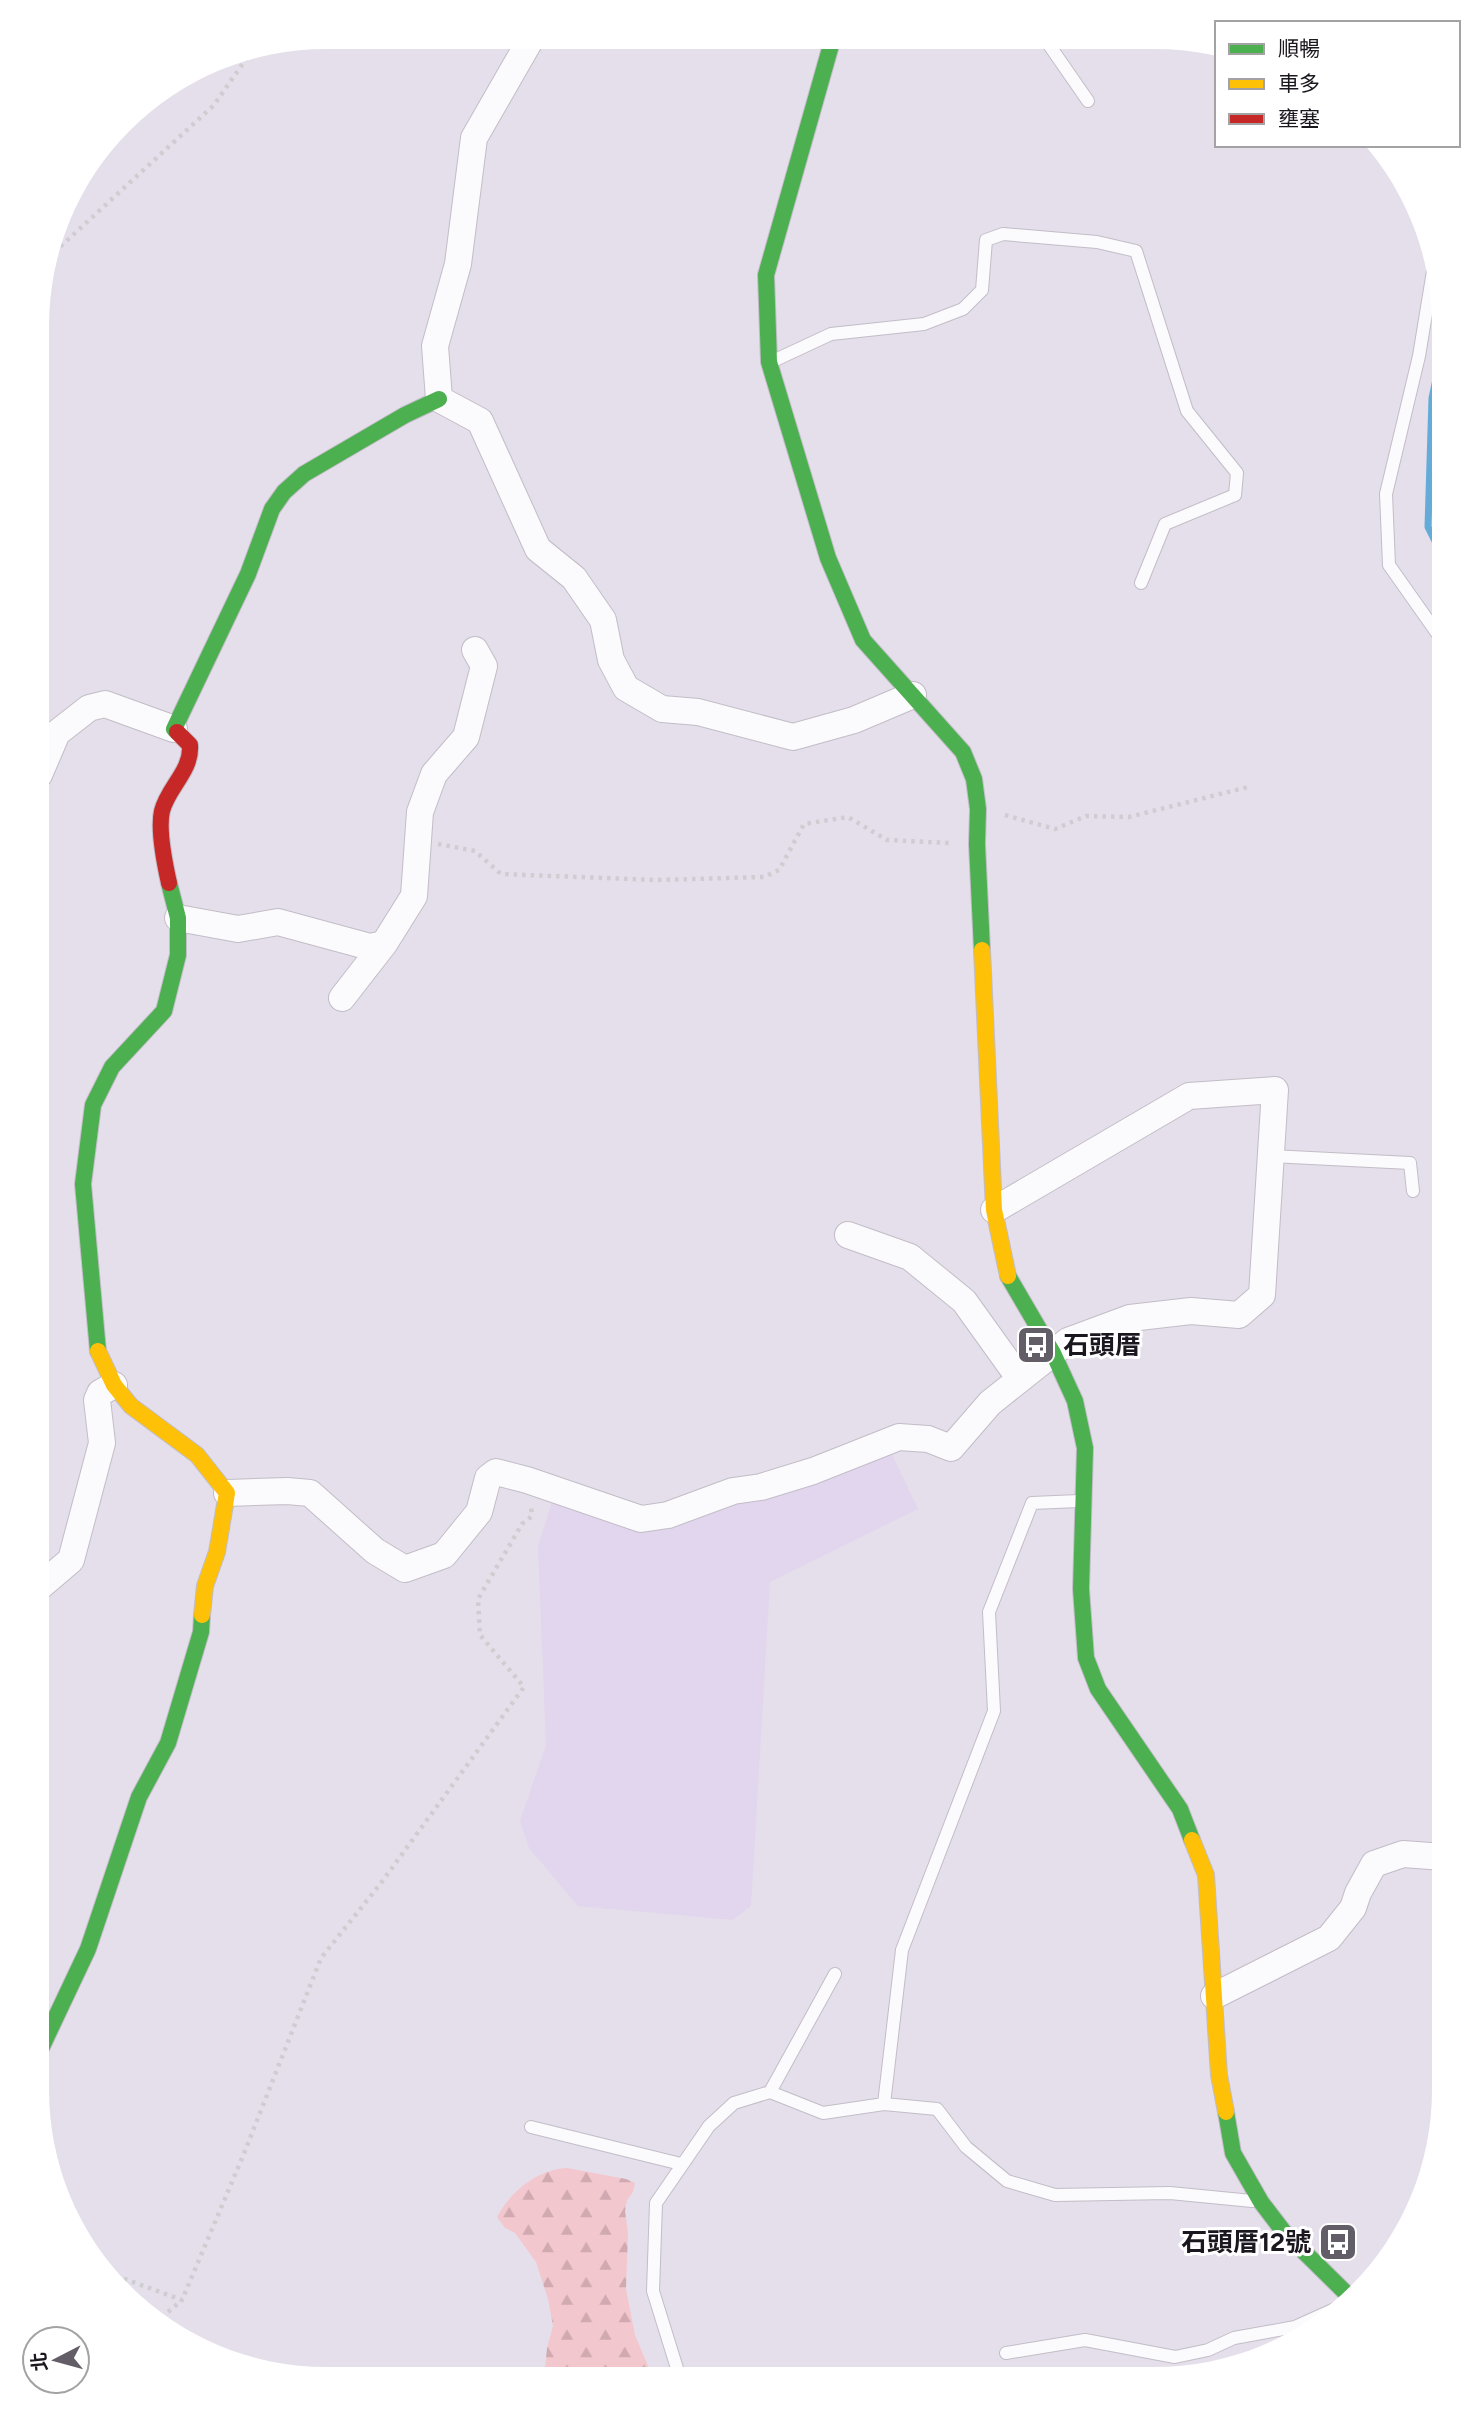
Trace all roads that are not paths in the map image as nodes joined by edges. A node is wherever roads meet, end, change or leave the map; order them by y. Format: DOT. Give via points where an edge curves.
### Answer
graph roads {
  1 [pos="525,49"];
  2 [pos="830,49"];
  3 [pos="1052,49"];
  4 [pos="1088,101"];
  5 [pos="1430,289"];
  6 [pos="769,362"];
  7 [pos="439,399"];
  8 [pos="1140,583"];
  9 [pos="1432,626"];
  10 [pos="475,650"];
  11 [pos="913,695"];
  12 [pos="174,729"];
  13 [pos="49,751"];
  14 [pos="178,918"];
  15 [pos="384,944"];
  16 [pos="342,998"];
  17 [pos="1271,1156"];
  18 [pos="1413,1191"];
  19 [pos="994,1210"];
  20 [pos="848,1235"];
  21 [pos="1052,1353"];
  22 [pos="1020,1379"];
  23 [pos="114,1385"];
  24 [pos="227,1493"];
  25 [pos="1085,1501"];
  26 [pos="49,1579"];
  27 [pos="1432,1856"];
  28 [pos="835,1974"];
  29 [pos="1214,1996"];
  30 [pos="49,2032"];
  31 [pos="770,2092"];
  32 [pos="884,2104"];
  33 [pos="531,2127"];
  34 [pos="681,2164"];
  35 [pos="1261,2202"];
  36 [pos="1345,2292"];
  37 [pos="1307,2321"];
  38 [pos="1006,2353"];
  39 [pos="677,2367"];
  1 -- 7 [label="street" via="474,138 458,264 435,346"];
  2 -- 6 [label="street" via="766,275"];
  3 -- 4 [label="lane"];
  5 -- 9 [label="lane" via="1386,494 1389,565"];
  6 -- 8 [label="lane" via="831,334 923,324 962,309 982,290 986,240 1003,234 1097,242 1136,251 1187,411 1237,473 1235,495 1166,524"];
  6 -- 11 [label="street" via="828,558 863,640"];
  7 -- 11 [label="street" via="480,421 538,549 574,578 603,620 611,660 626,688 662,709 698,712 793,737 854,720"];
  7 -- 12 [label="street" via="304,474 284,492 272,509 248,574"];
  10 -- 15 [label="street" via="484,666 466,737 434,774 420,812 414,896"];
  11 -- 19 [label="street" via="963,752 974,779"];
  12 -- 13 [label="street" via="105,704 89,708 57,733"];
  12 -- 14 [label="street" via="190,745 191,758 162,811 163,859"];
  14 -- 15 [label="street" via="238,929 278,922 370,947"];
  14 -- 23 [label="street" via="178,955 163,1011 112,1067 93,1105 83,1184 97,1348"];
  15 -- 16 [label="street"];
  17 -- 18 [label="lane" via="1410,1163"];
  17 -- 19 [label="street" via="1275,1090 1189,1096"];
  17 -- 21 [label="street" via="1262,1295 1239,1315 1191,1311 1130,1318 1068,1341"];
  19 -- 21 [label="street" via="1009,1282"];
  20 -- 22 [label="street" via="910,1257 964,1301"];
  21 -- 22 [label="street"];
  21 -- 25 [label="street" via="1075,1401 1085,1448"];
  22 -- 24 [label="street" via="990,1403 951,1448 928,1439 899,1437 813,1471 733,1491 668,1515 641,1519 496,1472 488,1478 479,1512 444,1555 405,1569 375,1550 310,1493"];
  23 -- 24 [label="street" via="131,1406 197,1455"];
  23 -- 26 [label="street" via="97,1400 102,1443 71,1560"];
  24 -- 30 [label="street" via="218,1552 205,1587 201,1632 168,1743 139,1797 88,1949"];
  25 -- 29 [label="street" via="1081,1589 1086,1658 1098,1689 1180,1808 1206,1875"];
  25 -- 32 [label="lane" via="1032,1503 989,1612 994,1711 902,1950"];
  27 -- 29 [label="street" via="1403,1854 1374,1864 1353,1908 1329,1938"];
  28 -- 31 [label="lane"];
  29 -- 35 [label="street" via="1219,2075 1233,2153"];
  31 -- 32 [label="lane" via="823,2112"];
  31 -- 34 [label="lane" via="734,2103 709,2126"];
  32 -- 35 [label="lane" via="937,2109 966,2147 1007,2181 1055,2195 1170,2193"];
  33 -- 34 [label="lane"];
  34 -- 39 [label="lane" via="656,2203 653,2291"];
  35 -- 36 [label="street" via="1284,2232"];
  37 -- 38 [label="lane" via="1175,2357 1084,2340"];
}
